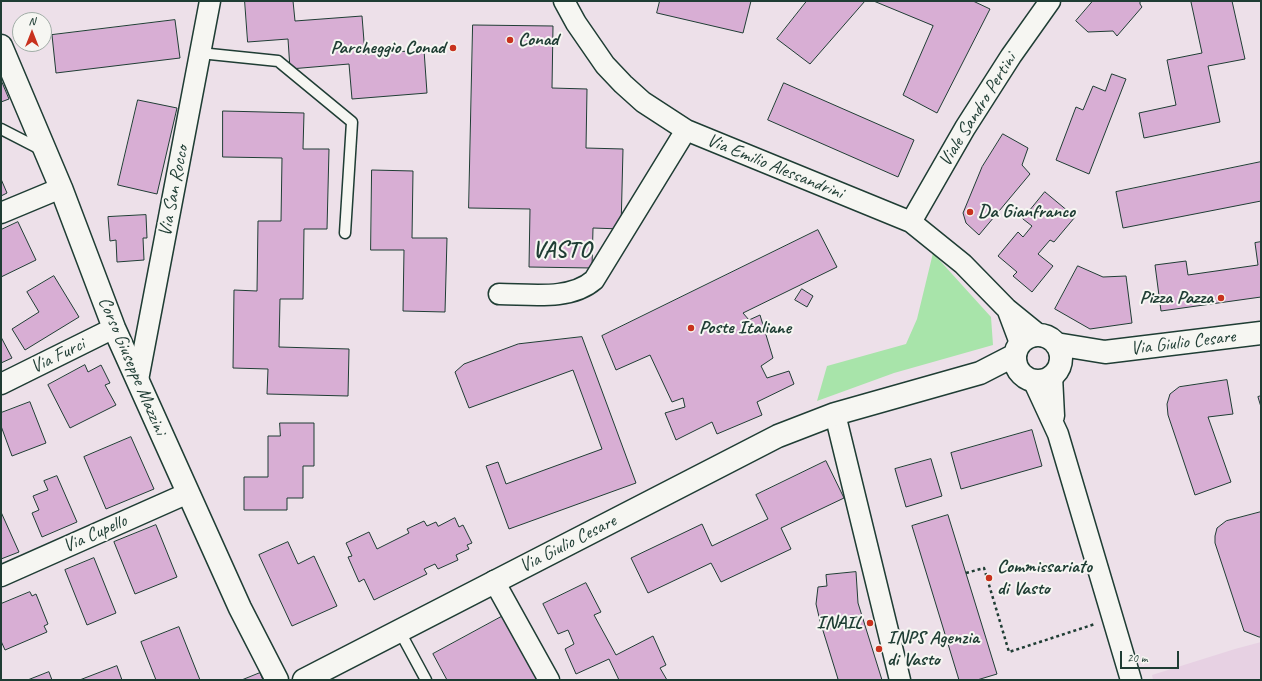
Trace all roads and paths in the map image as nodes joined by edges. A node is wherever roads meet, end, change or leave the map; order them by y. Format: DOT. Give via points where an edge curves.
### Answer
graph roads {
  1 [pos="210,1"];
  2 [pos="564,1"];
  3 [pos="1050,1"];
  4 [pos="1,46"];
  5 [pos="200,53"];
  6 [pos="1,128"];
  7 [pos="686,130"];
  8 [pos="46,152"];
  9 [pos="61,188"];
  10 [pos="1,213"];
  11 [pos="911,222"];
  12 [pos="345,233"];
  13 [pos="499,294"];
  14 [pos="114,328"];
  15 [pos="1261,333"];
  16 [pos="1037,360"];
  17 [pos="138,380"];
  18 [pos="1,384"];
  19 [pos="835,414"];
  20 [pos="188,493"];
  21 [pos="966,573"];
  22 [pos="1,576"];
  23 [pos="494,581"];
  24 [pos="1112,619"];
  25 [pos="399,630"];
  26 [pos="277,680"];
  27 [pos="304,680"];
  28 [pos="426,680"];
  29 [pos="549,680"];
  30 [pos="900,680"];
  31 [pos="1131,680"];
  1 -- 5 [label="street, Via San Rocco"];
  2 -- 7 [label="street, Via Emilio Alessandrini" via="605,65 643,102"];
  3 -- 11 [label="street, Viale Sandro Pertini" via="969,122"];
  4 -- 8 [label="street, Corso Giuseppe Mazzini"];
  5 -- 12 [label="lane" via="278,61 352,122"];
  5 -- 17 [label="street, Via San Rocco"];
  6 -- 8 [label="lane"];
  7 -- 11 [label="street, Via Emilio Alessandrini"];
  7 -- 13 [label="street" via="594,280 586,287 561,294"];
  8 -- 9 [label="street, Corso Giuseppe Mazzini"];
  9 -- 10 [label="street"];
  9 -- 14 [label="street, Corso Giuseppe Mazzini"];
  11 -- 16 [label="street, Via Emilio Alessandrini" via="963,264 1007,309"];
  14 -- 17 [label="street, Corso Giuseppe Mazzini"];
  14 -- 18 [label="street, Via Furci"];
  15 -- 16 [label="street, Via Giulio Cesare"];
  16 -- 19 [label="street, Via Giulio Cesare" via="980,372"];
  16 -- 24 [label="street, Via Emilio Alessandrini"];
  17 -- 20 [label="street, Corso Giuseppe Mazzini"];
  19 -- 23 [label="street, Via Giulio Cesare" via="778,436"];
  19 -- 30 [label="street"];
  20 -- 22 [label="street, Via Cupello"];
  20 -- 26 [label="street, Corso Giuseppe Mazzini" via="240,608"];
  21 -- 24 [label="path" via="984,568 1009,652"];
  23 -- 25 [label="street, Via Giulio Cesare"];
  23 -- 29 [label="street"];
  24 -- 31 [label="street, Via Emilio Alessandrini"];
  25 -- 27 [label="street, Via Giulio Cesare"];
  25 -- 28 [label="lane"];
}
